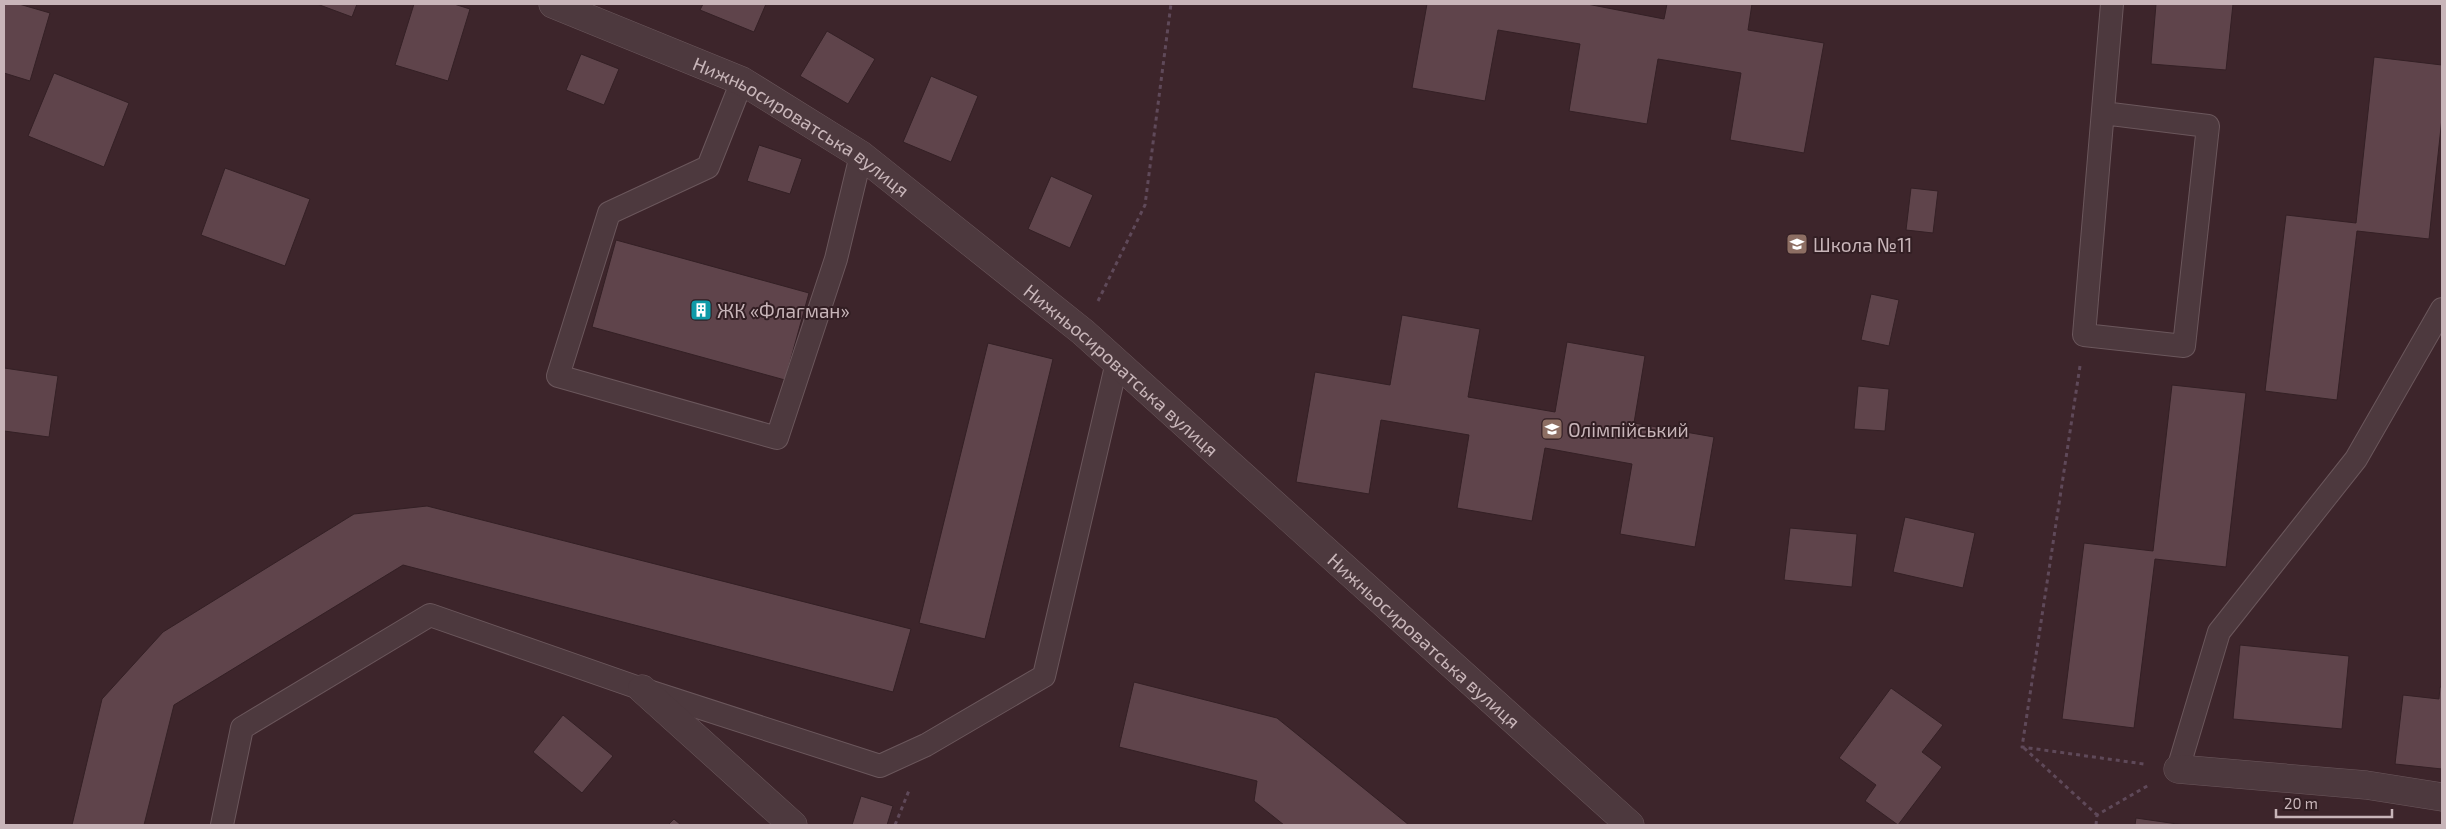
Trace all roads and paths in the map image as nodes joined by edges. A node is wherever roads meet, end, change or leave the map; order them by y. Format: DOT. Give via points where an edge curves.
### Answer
graph roads {
  1 [pos="553,4"];
  2 [pos="1170,4"];
  3 [pos="2112,4"];
  4 [pos="742,81"];
  5 [pos="2103,113"];
  6 [pos="861,155"];
  7 [pos="2442,309"];
  8 [pos="1084,332"];
  9 [pos="2084,335"];
  10 [pos="1117,362"];
  11 [pos="642,689"];
  12 [pos="2022,747"];
  13 [pos="2178,769"];
  14 [pos="2442,796"];
  15 [pos="2097,815"];
  16 [pos="222,825"];
  17 [pos="793,825"];
  18 [pos="1630,825"];
  19 [pos="2096,825"];
  1 -- 4 [label="street, Нижньосироватська вулиця"];
  2 -- 8 [label="path" via="1145,205"];
  3 -- 5 [label="lane"];
  4 -- 6 [label="street, Нижньосироватська вулиця"];
  4 -- 6 [label="lane" via="708,167 609,213 558,376 777,438 836,259"];
  5 -- 9 [label="lane"];
  5 -- 9 [label="lane" via="2208,126 2184,346"];
  6 -- 8 [label="street, Нижньосироватська вулиця"];
  7 -- 13 [label="lane" via="2356,459 2219,632"];
  8 -- 10 [label="street, Нижньосироватська вулиця"];
  9 -- 12 [label="path"];
  10 -- 11 [label="lane" via="1044,676 926,745 880,766"];
  10 -- 18 [label="street, Нижньосироватська вулиця"];
  11 -- 16 [label="lane" via="430,615 242,728"];
  11 -- 17 [label="street"];
  12 -- 13 [label="path"];
  12 -- 15 [label="path"];
  13 -- 14 [label="street"];
  13 -- 15 [label="path"];
  15 -- 19 [label="path"];
}
